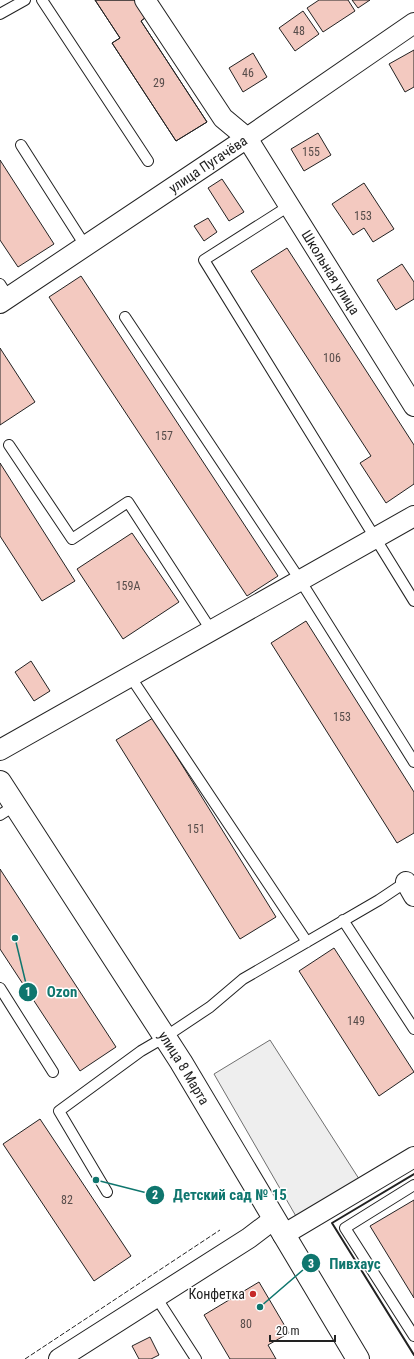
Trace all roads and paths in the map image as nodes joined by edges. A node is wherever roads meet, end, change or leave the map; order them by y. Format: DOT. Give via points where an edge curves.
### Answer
graph roads {
  1 [pos="25,0"];
  2 [pos="42,0"];
  3 [pos="145,0"];
  4 [pos="0,14"];
  5 [pos="414,22"];
  6 [pos="247,138"];
  7 [pos="21,145"];
  8 [pos="148,161"];
  9 [pos="290,206"];
  10 [pos="86,247"];
  11 [pos="3,295"];
  12 [pos="126,317"];
  13 [pos="414,406"];
  14 [pos="9,445"];
  15 [pos="414,516"];
  16 [pos="375,538"];
  17 [pos="300,580"];
  18 [pos="414,601"];
  19 [pos="211,630"];
  20 [pos="130,676"];
  21 [pos="0,750"];
  22 [pos="414,762"];
  23 [pos="0,782"];
  24 [pos="7,811"];
  25 [pos="411,885"];
  26 [pos="343,920"];
  27 [pos="307,942"];
  28 [pos="0,988"];
  29 [pos="414,1029"];
  30 [pos="166,1037"];
  31 [pos="53,1072"];
  32 [pos="414,1157"];
  33 [pos="414,1186"];
  34 [pos="107,1192"];
  35 [pos="279,1227"];
  36 [pos="156,1297"];
  37 [pos="414,1336"];
  38 [pos="59,1359"];
  39 [pos="196,1359"];
  40 [pos="358,1359"];
  1 -- 4 [label="lane"];
  2 -- 8 [label="lane"];
  3 -- 6 [label="street, Школьная улица" via="223,118"];
  5 -- 6 [label="street, улица Пугачёва"];
  6 -- 9 [label="street, Школьная улица"];
  6 -- 10 [label="street, улица Пугачёва"];
  7 -- 10 [label="lane"];
  9 -- 13 [label="street, Школьная улица"];
  9 -- 16 [label="lane" via="204,260"];
  10 -- 11 [label="street, улица Пугачёва"];
  12 -- 17 [label="lane"];
  14 -- 19 [label="lane" via="72,538 128,502"];
  15 -- 16 [label="street"];
  16 -- 17 [label="street"];
  16 -- 18 [label="lane"];
  17 -- 19 [label="street"];
  17 -- 22 [label="lane"];
  19 -- 20 [label="street"];
  20 -- 21 [label="street"];
  20 -- 27 [label="lane"];
  23 -- 24 [label="main road, улица 8 Марта"];
  24 -- 30 [label="main road, улица 8 Марта"];
  25 -- 26 [label="lane"];
  26 -- 27 [label="lane"];
  26 -- 29 [label="lane"];
  27 -- 30 [label="lane" via="243,979 210,1007"];
  28 -- 31 [label="lane"];
  30 -- 34 [label="lane" via="140,1051 59,1111"];
  30 -- 35 [label="main road, улица 8 Марта"];
  32 -- 35 [label="street"];
  33 -- 37 [label="lane" via="345,1228"];
  35 -- 36 [label="street" via="249,1238"];
  35 -- 40 [label="main road, улица 8 Марта"];
  36 -- 38 [label="street"];
  36 -- 39 [label="lane"];
}
